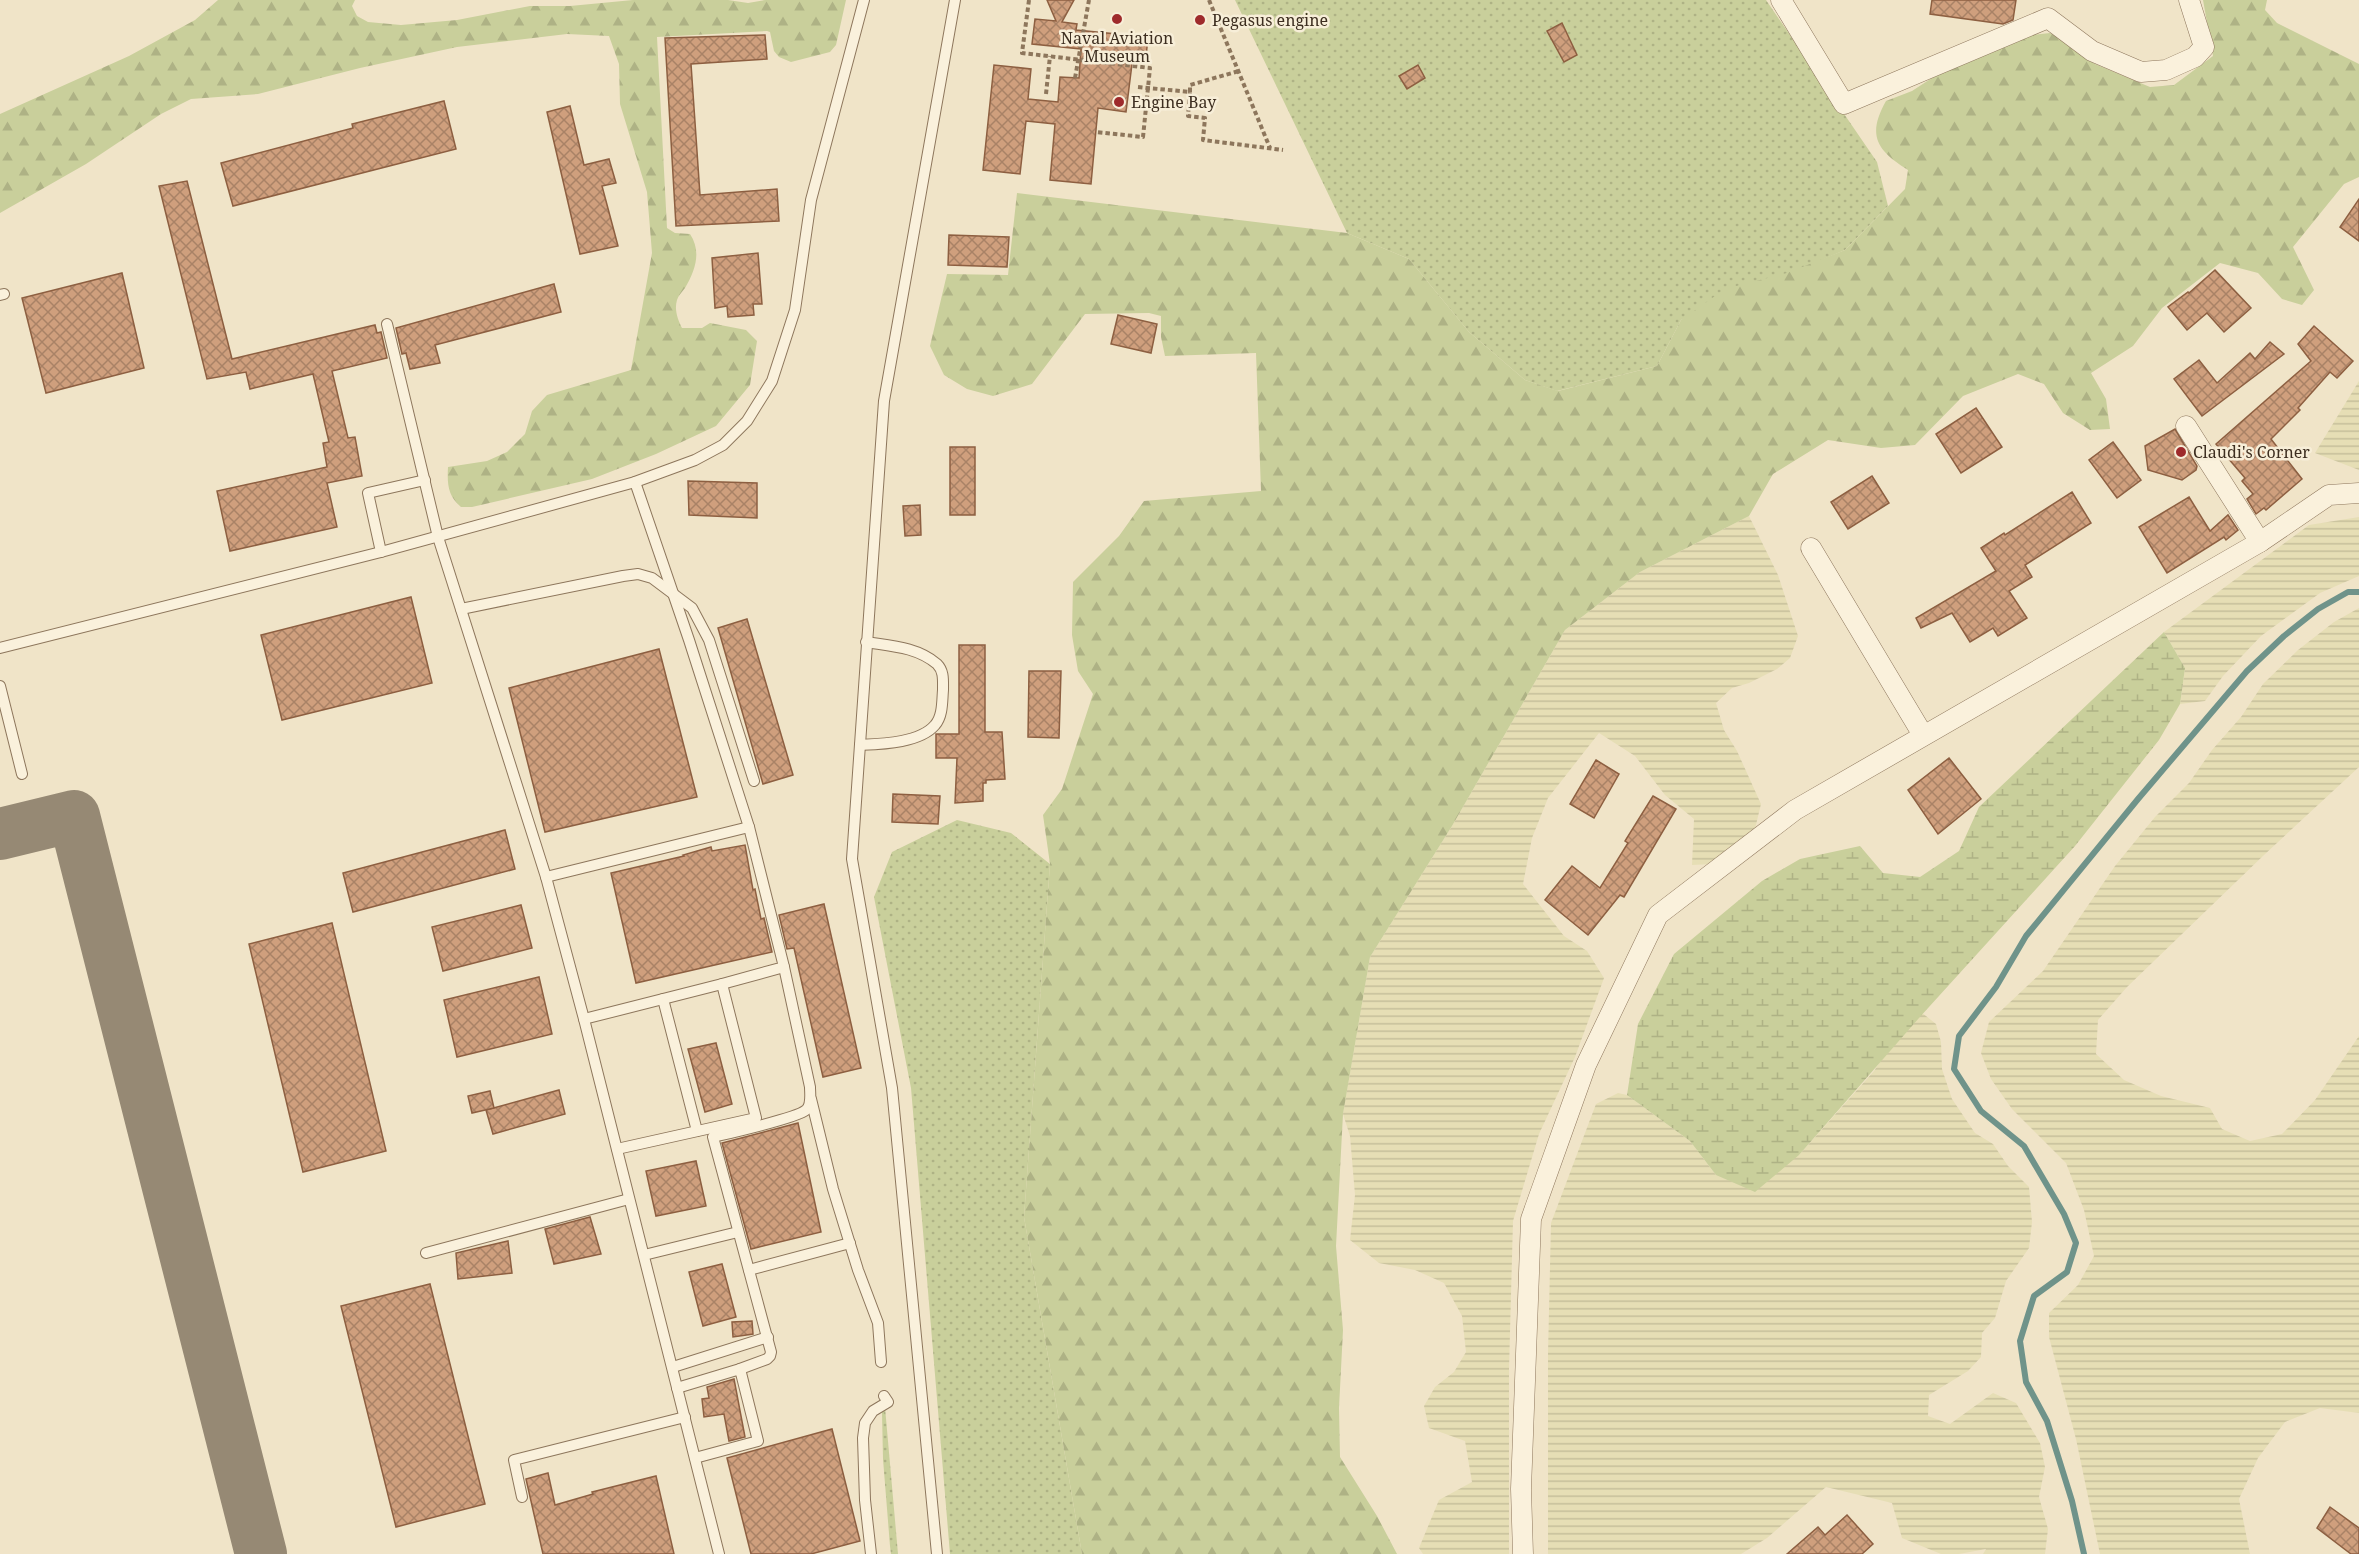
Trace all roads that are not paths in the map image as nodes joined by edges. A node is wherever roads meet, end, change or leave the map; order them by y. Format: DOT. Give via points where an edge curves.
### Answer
graph roads {
  1 [pos="864,0"];
  2 [pos="955,0"];
  3 [pos="1781,0"];
  4 [pos="2189,0"];
  5 [pos="387,324"];
  6 [pos="2186,426"];
  7 [pos="425,480"];
  8 [pos="635,482"];
  9 [pos="2359,493"];
  10 [pos="438,537"];
  11 [pos="2260,542"];
  12 [pos="1811,548"];
  13 [pos="381,552"];
  14 [pos="674,595"];
  15 [pos="461,609"];
  16 [pos="866,642"];
  17 [pos="0,648"];
  18 [pos="0,686"];
  19 [pos="1923,735"];
  20 [pos="860,745"];
  21 [pos="22,774"];
  22 [pos="754,781"];
  23 [pos="749,827"];
  24 [pos="546,877"];
  25 [pos="784,967"];
  26 [pos="722,984"];
  27 [pos="663,999"];
  28 [pos="584,1019"];
  29 [pos="811,1096"];
  30 [pos="698,1131"];
  31 [pos="617,1149"];
  32 [pos="630,1199"];
  33 [pos="738,1232"];
  34 [pos="850,1244"];
  35 [pos="426,1253"];
  36 [pos="644,1255"];
  37 [pos="748,1270"];
  38 [pos="768,1337"];
  39 [pos="881,1362"];
  40 [pos="673,1367"];
  41 [pos="740,1369"];
  42 [pos="677,1388"];
  43 [pos="884,1396"];
  44 [pos="685,1417"];
  45 [pos="695,1458"];
  46 [pos="522,1497"];
  47 [pos="719,1554"];
  48 [pos="871,1554"];
  49 [pos="937,1554"];
  50 [pos="1523,1554"];
  1 -- 8 [label="lane" via="811,200 795,310 772,381 747,421 723,445"];
  2 -- 16 [label="lane" via="884,401"];
  3 -- 4 [label="street" via="1844,104 2048,18 2092,51 2141,72 2166,70 2195,57 2204,47"];
  5 -- 7 [label="lane"];
  6 -- 11 [label="street"];
  7 -- 10 [label="lane"];
  7 -- 13 [label="lane" via="368,493"];
  8 -- 10 [label="lane"];
  8 -- 14 [label="lane"];
  9 -- 11 [label="street" via="2328,495"];
  10 -- 13 [label="lane"];
  10 -- 15 [label="lane"];
  11 -- 19 [label="street"];
  12 -- 19 [label="street"];
  13 -- 17 [label="lane"];
  14 -- 15 [label="lane" via="652,578 638,574"];
  14 -- 22 [label="lane" via="692,608 709,640"];
  14 -- 23 [label="lane"];
  15 -- 24 [label="lane"];
  16 -- 20 [label="lane"];
  16 -- 20 [label="lane" via="910,649 938,665 944,675 942,709 936,725 924,734 886,744"];
  18 -- 21 [label="lane"];
  19 -- 50 [label="street" via="1795,810 1658,915 1586,1065 1531,1219 1521,1489"];
  20 -- 49 [label="lane" via="852,859 892,1088"];
  23 -- 24 [label="lane"];
  23 -- 25 [label="lane"];
  24 -- 28 [label="lane"];
  25 -- 26 [label="lane"];
  25 -- 29 [label="lane"];
  26 -- 27 [label="lane"];
  26 -- 30 [label="lane" via="756,1118"];
  27 -- 28 [label="lane"];
  27 -- 30 [label="lane"];
  28 -- 31 [label="lane"];
  29 -- 33 [label="lane" via="805,1111 713,1137"];
  29 -- 34 [label="lane"];
  30 -- 31 [label="lane"];
  31 -- 32 [label="lane"];
  32 -- 35 [label="lane"];
  32 -- 36 [label="lane"];
  33 -- 36 [label="lane"];
  33 -- 37 [label="lane"];
  34 -- 37 [label="lane"];
  34 -- 39 [label="lane" via="878,1323"];
  36 -- 40 [label="lane"];
  37 -- 38 [label="lane"];
  38 -- 40 [label="lane"];
  38 -- 41 [label="lane" via="770,1356"];
  40 -- 42 [label="lane"];
  41 -- 42 [label="lane"];
  41 -- 45 [label="lane" via="758,1441"];
  42 -- 44 [label="lane"];
  43 -- 48 [label="lane" via="888,1402 873,1411 865,1423 863,1438"];
  44 -- 45 [label="lane"];
  44 -- 46 [label="lane" via="514,1460"];
  45 -- 47 [label="lane"];
}
